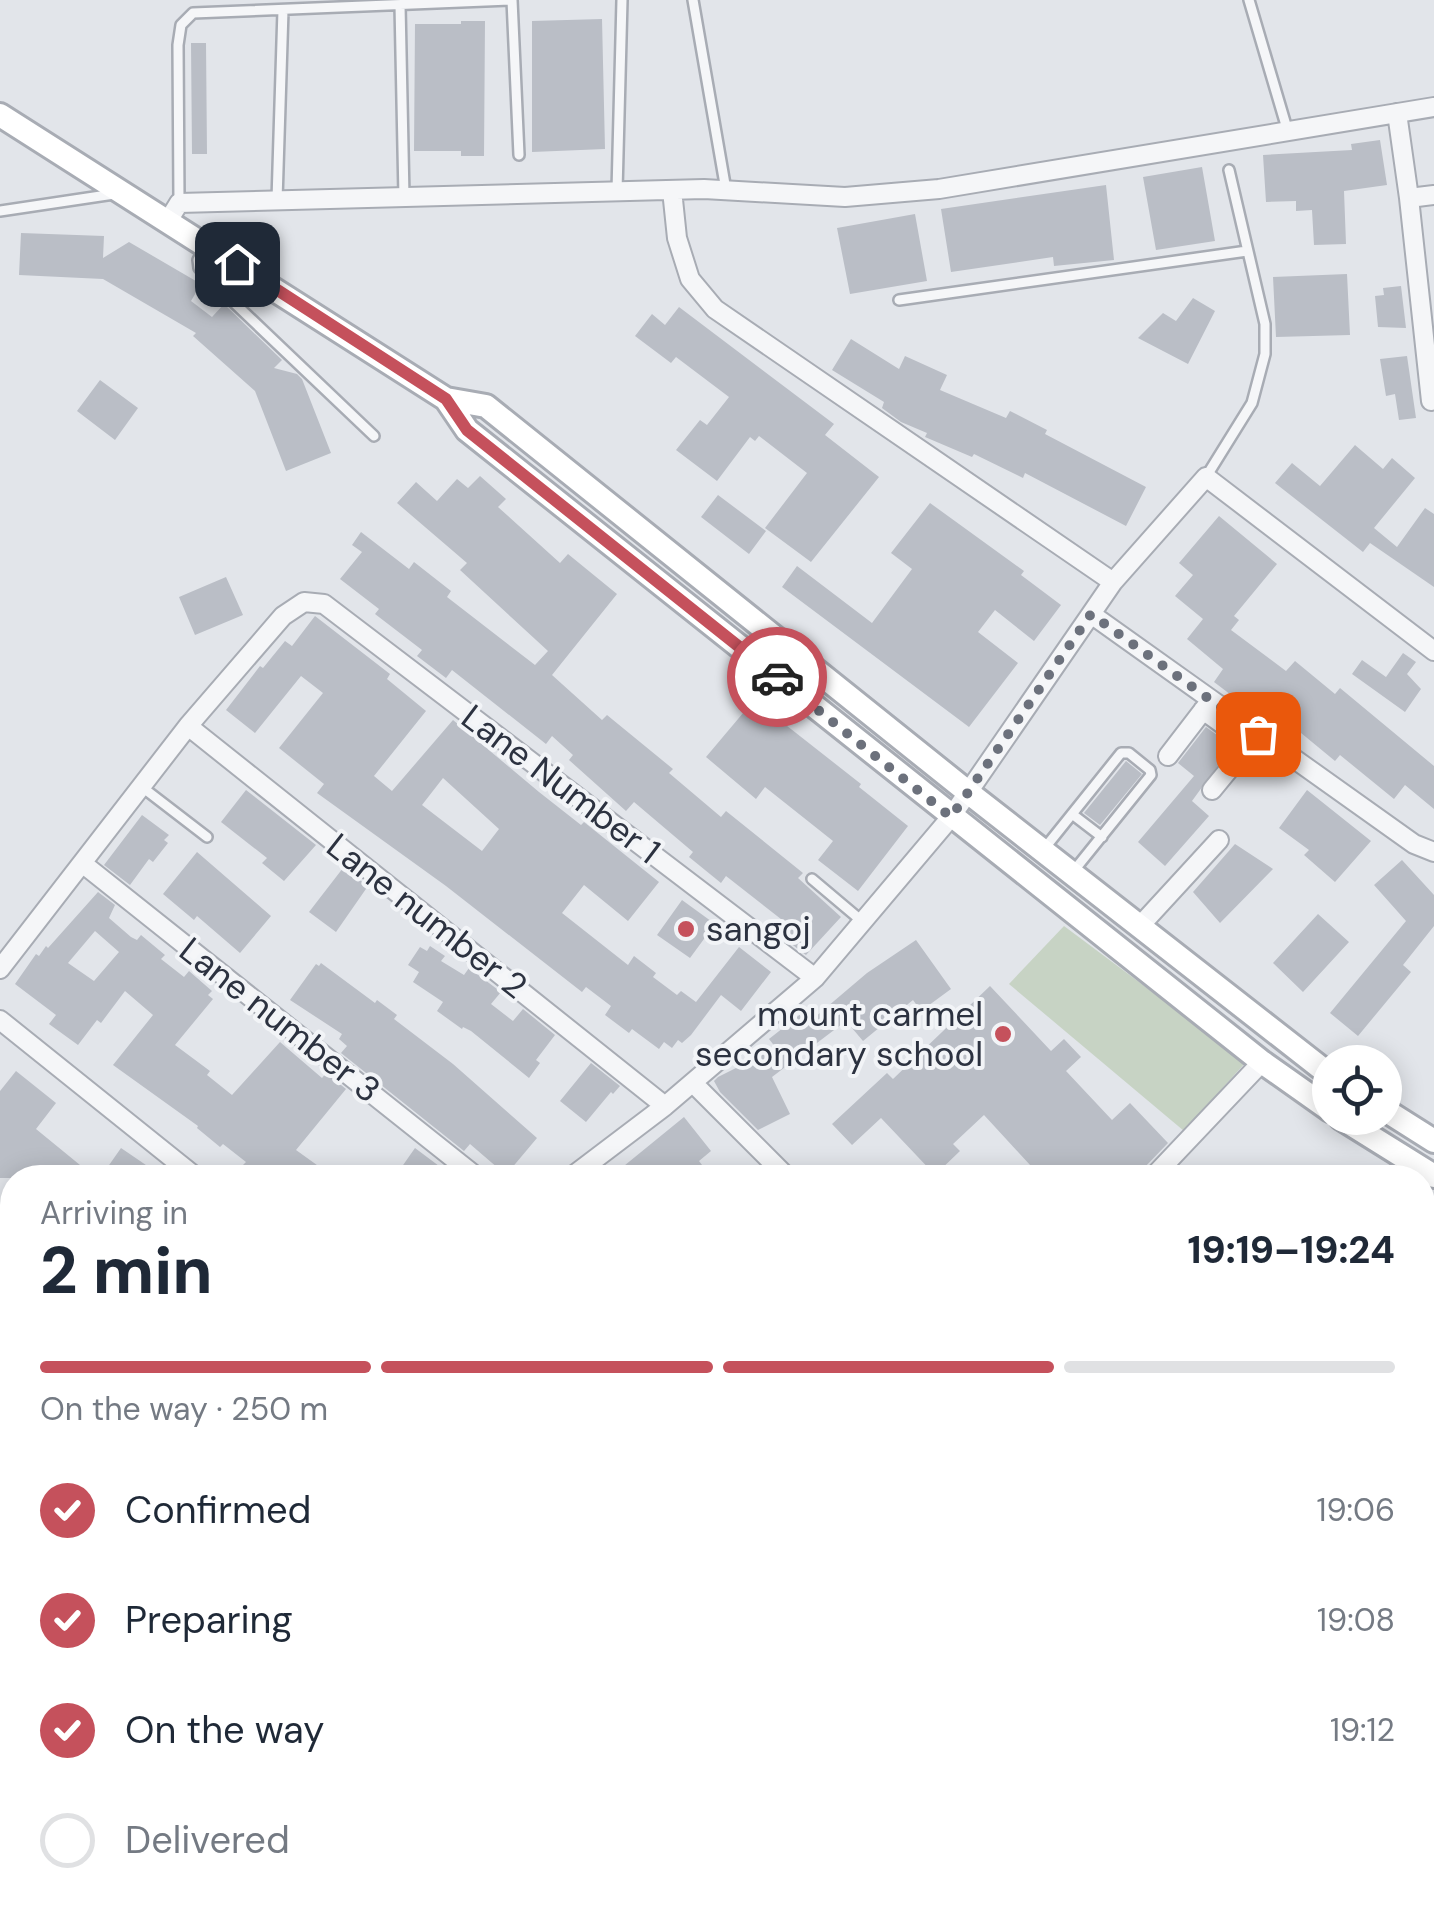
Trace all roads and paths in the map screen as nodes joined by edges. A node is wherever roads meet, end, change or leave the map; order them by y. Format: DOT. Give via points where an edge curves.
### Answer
graph roads {
  1 [pos="511,0"];
  2 [pos="622,0"];
  3 [pos="692,0"];
  4 [pos="1249,0"];
  5 [pos="400,5"];
  6 [pos="283,10"];
  7 [pos="1434,107"];
  8 [pos="1397,114"];
  9 [pos="0,116"];
  10 [pos="1288,132"];
  11 [pos="519,155"];
  12 [pos="1229,170"];
  13 [pos="672,190"];
  14 [pos="726,190"];
  15 [pos="122,192"];
  16 [pos="617,192"];
  17 [pos="1434,196"];
  18 [pos="404,197"];
  19 [pos="1410,198"];
  20 [pos="277,200"];
  21 [pos="0,211"];
  22 [pos="173,212"];
  23 [pos="207,245"];
  24 [pos="1246,251"];
  25 [pos="1425,263"];
  26 [pos="899,300"];
  27 [pos="446,399"];
  28 [pos="1431,400"];
  29 [pos="374,436"];
  30 [pos="1206,476"];
  31 [pos="1113,582"];
  32 [pos="1091,614"];
  33 [pos="1434,651"];
  34 [pos="1208,705"];
  35 [pos="188,726"];
  36 [pos="1254,739"];
  37 [pos="1168,756"];
  38 [pos="141,786"];
  39 [pos="1212,790"];
  40 [pos="968,793"];
  41 [pos="1072,814"];
  42 [pos="951,817"];
  43 [pos="1102,837"];
  44 [pos="207,838"];
  45 [pos="1219,840"];
  46 [pos="1042,851"];
  47 [pos="1434,852"];
  48 [pos="82,863"];
  49 [pos="1072,874"];
  50 [pos="812,879"];
  51 [pos="863,922"];
  52 [pos="1139,927"];
  53 [pos="0,969"];
  54 [pos="815,978"];
  55 [pos="0,1020"];
  56 [pos="1312,1061"];
  57 [pos="1262,1062"];
  58 [pos="693,1082"];
  59 [pos="1312,1097"];
  60 [pos="666,1106"];
  61 [pos="1402,1121"];
  62 [pos="1368,1135"];
  63 [pos="1434,1141"];
  64 [pos="181,1165"];
  65 [pos="462,1165"];
  66 [pos="587,1165"];
  67 [pos="775,1165"];
  68 [pos="1164,1165"];
  69 [pos="1416,1165"];
  1 -- 5 [label="lane"];
  1 -- 11 [label="lane"];
  2 -- 16 [label="lane"];
  3 -- 14 [label="lane"];
  4 -- 10 [label="lane"];
  5 -- 6 [label="lane"];
  5 -- 18 [label="lane"];
  6 -- 20 [label="lane"];
  6 -- 22 [label="lane" via="193,14 181,26"];
  7 -- 8 [label="street"];
  8 -- 10 [label="street"];
  8 -- 19 [label="street"];
  9 -- 15 [label="main road"];
  10 -- 14 [label="street" via="939,189 845,198"];
  12 -- 24 [label="lane"];
  13 -- 14 [label="street"];
  13 -- 16 [label="street"];
  13 -- 31 [label="street" via="690,279 715,308"];
  15 -- 21 [label="lane"];
  15 -- 22 [label="main road"];
  16 -- 18 [label="street"];
  17 -- 19 [label="street"];
  18 -- 20 [label="street"];
  19 -- 25 [label="street"];
  20 -- 22 [label="street"];
  22 -- 23 [label="main road"];
  23 -- 27 [label="main road"];
  23 -- 29 [label="lane" via="199,268"];
  24 -- 26 [label="lane"];
  24 -- 30 [label="lane" via="1264,324 1264,354 1252,403"];
  25 -- 28 [label="street"];
  27 -- 40 [label="main road" via="486,406"];
  27 -- 42 [label="main road" via="467,430"];
  30 -- 31 [label="street"];
  30 -- 33 [label="street"];
  31 -- 32 [label="street"];
  32 -- 34 [label="street"];
  32 -- 40 [label="street"];
  34 -- 36 [label="street"];
  34 -- 37 [label="street"];
  35 -- 38 [label="street"];
  35 -- 54 [label="street, Lane Number 1" via="283,616 304,602 324,604"];
  35 -- 60 [label="street, Lane number 2"];
  36 -- 39 [label="street"];
  36 -- 47 [label="street"];
  38 -- 44 [label="lane"];
  38 -- 48 [label="street"];
  40 -- 42 [label="street"];
  40 -- 46 [label="main road"];
  41 -- 43 [label="lane"];
  41 -- 43 [label="lane" via="1129,752 1152,772"];
  41 -- 46 [label="lane"];
  42 -- 51 [label="street"];
  42 -- 57 [label="main road"];
  43 -- 49 [label="lane"];
  45 -- 52 [label="street"];
  46 -- 49 [label="main road"];
  48 -- 53 [label="street"];
  48 -- 65 [label="street, Lane number 3"];
  49 -- 52 [label="main road"];
  50 -- 51 [label="lane"];
  51 -- 54 [label="street"];
  52 -- 56 [label="main road"];
  54 -- 58 [label="street"];
  55 -- 64 [label="street"];
  57 -- 59 [label="main road"];
  57 -- 68 [label="street"];
  58 -- 60 [label="street"];
  58 -- 67 [label="street"];
  60 -- 66 [label="street"];
  61 -- 63 [label="main road"];
  62 -- 69 [label="main road"];
}
